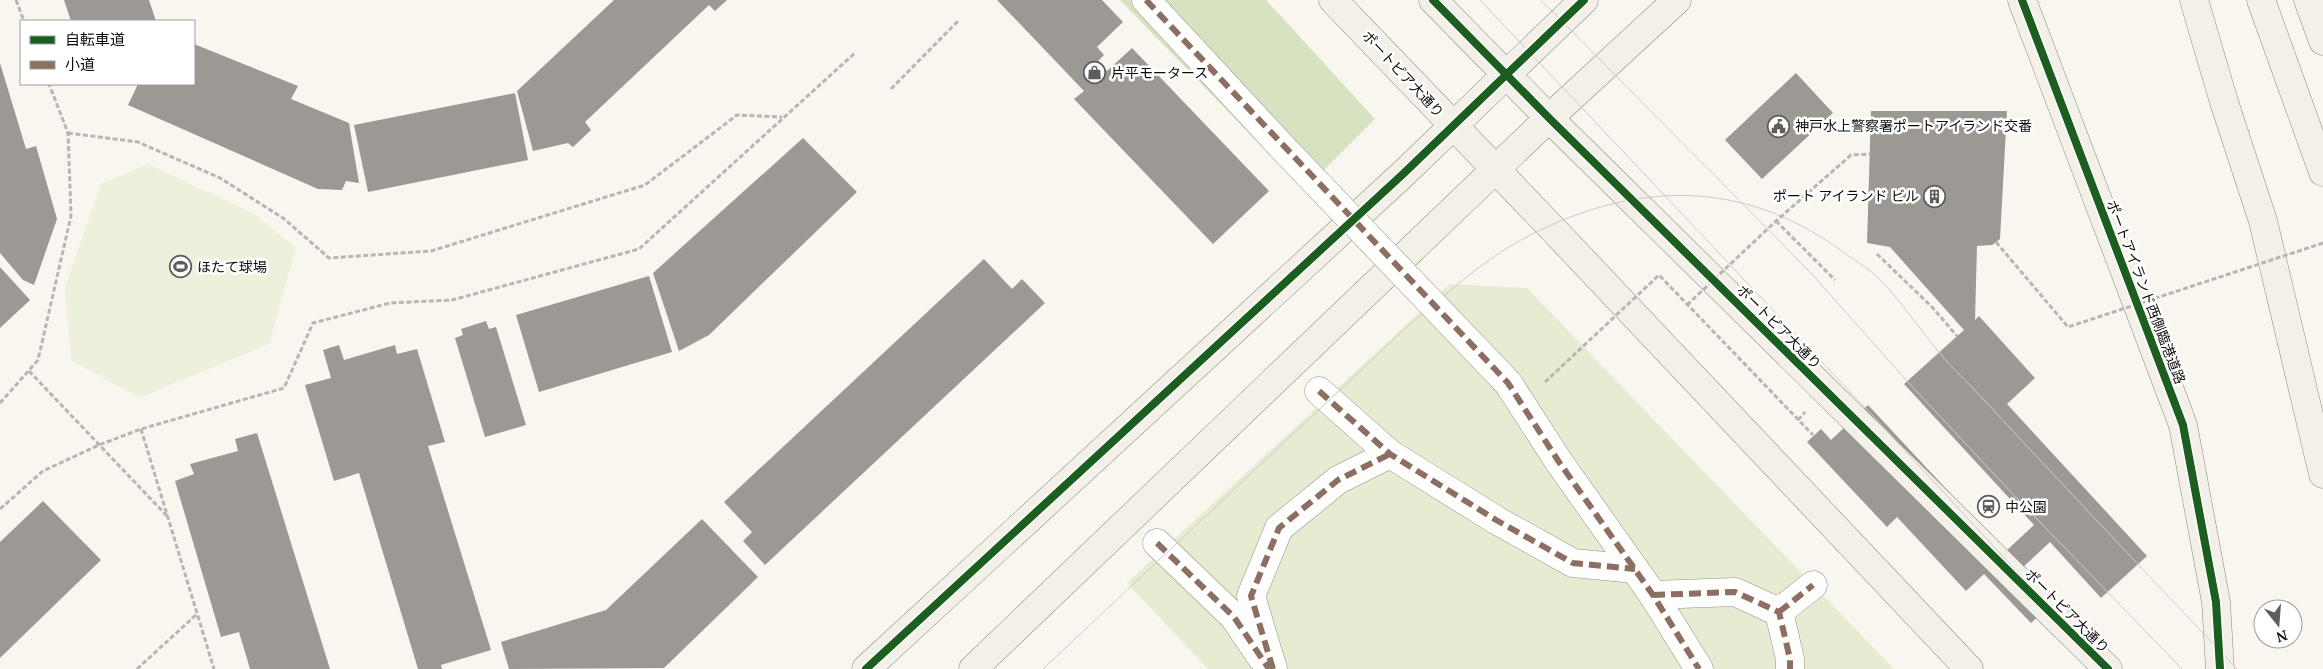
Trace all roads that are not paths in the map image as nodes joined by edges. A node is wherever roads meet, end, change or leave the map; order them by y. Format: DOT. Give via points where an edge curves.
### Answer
graph roads {
  1 [pos="1146,0"];
  2 [pos="1333,0"];
  3 [pos="1434,0"];
  4 [pos="1584,0"];
  5 [pos="1677,0"];
  6 [pos="2022,0"];
  7 [pos="2194,0"];
  8 [pos="2262,0"];
  9 [pos="2308,0"];
  10 [pos="2323,41"];
  11 [pos="1506,75"];
  12 [pos="1549,118"];
  13 [pos="1453,127"];
  14 [pos="1496,169"];
  15 [pos="2323,172"];
  16 [pos="1319,391"];
  17 [pos="1390,454"];
  18 [pos="2323,474"];
  19 [pos="1157,543"];
  20 [pos="1635,569"];
  21 [pos="1813,585"];
  22 [pos="1653,595"];
  23 [pos="1779,612"];
  24 [pos="866,669"];
  25 [pos="974,669"];
  26 [pos="1269,669"];
  27 [pos="1273,669"];
  28 [pos="1699,669"];
  29 [pos="1790,669"];
  30 [pos="1969,669"];
  31 [pos="2108,669"];
  32 [pos="2220,669"];
  1 -- 20 [label="street, bridge" via="1508,383"];
  2 -- 13 [label="street, ポートピア大通り"];
  3 -- 11 [label="street, ポートピア大通り"];
  4 -- 11 [label="street"];
  5 -- 12 [label="street"];
  6 -- 32 [label="street, ポートアイランド西側臨港道路" via="2183,425 2216,602"];
  7 -- 18 [label="street" via="2263,221"];
  8 -- 15 [label="street"];
  9 -- 10 [label="street"];
  11 -- 12 [label="street, ポートピア大通り"];
  11 -- 13 [label="street"];
  12 -- 14 [label="street"];
  12 -- 31 [label="street, ポートピア大通り"];
  13 -- 14 [label="street, ポートピア大通り"];
  13 -- 24 [label="street"];
  14 -- 25 [label="street"];
  14 -- 30 [label="street, ポートピア大通り"];
  16 -- 17 [label="street"];
  17 -- 20 [label="street" via="1573,563"];
  17 -- 27 [label="street" via="1338,480 1279,528 1251,596"];
  19 -- 26 [label="street" via="1234,617"];
  20 -- 22 [label="street"];
  21 -- 23 [label="street"];
  22 -- 23 [label="street" via="1735,592"];
  22 -- 28 [label="street"];
  23 -- 29 [label="street"];
}
